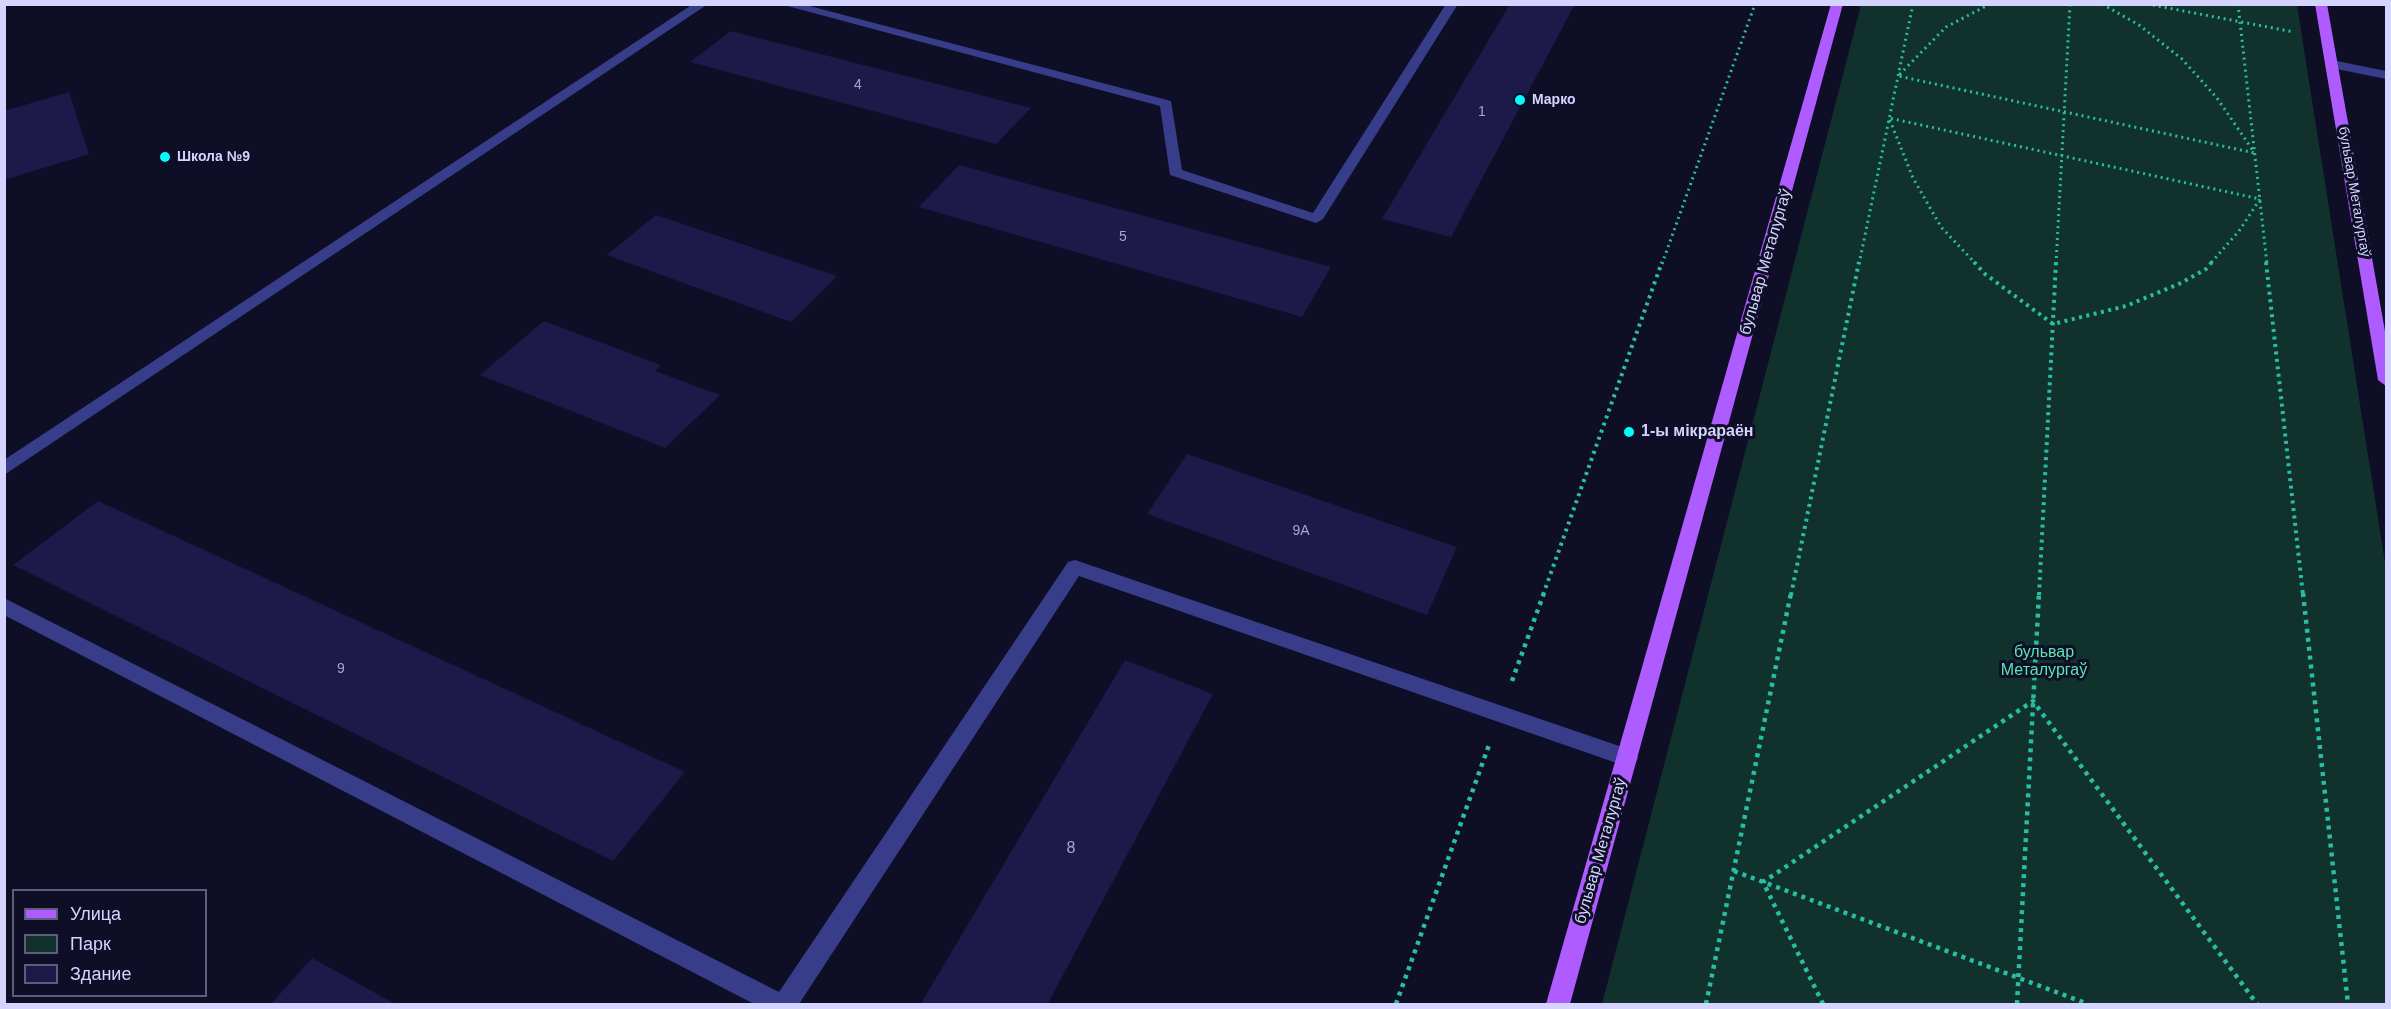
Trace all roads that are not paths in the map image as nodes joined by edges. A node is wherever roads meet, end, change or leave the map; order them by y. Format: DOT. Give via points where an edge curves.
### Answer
graph roads {
  1 [pos="702,4"];
  2 [pos="786,4"];
  3 [pos="1452,4"];
  4 [pos="1837,4"];
  5 [pos="2320,4"];
  6 [pos="2332,64"];
  7 [pos="2386,75"];
  8 [pos="2386,380"];
  9 [pos="4,469"];
  10 [pos="4,606"];
  11 [pos="1628,758"];
  12 [pos="778,1005"];
  13 [pos="785,1005"];
  14 [pos="1558,1005"];
  1 -- 9 [label="lane"];
  2 -- 3 [label="lane" via="1166,104 1175,172 1316,219"];
  4 -- 11 [label="main road, бульвар Металургаў"];
  5 -- 6 [label="main road, бульвар Металургаў"];
  6 -- 7 [label="lane"];
  6 -- 8 [label="main road, бульвар Металургаў"];
  10 -- 12 [label="lane"];
  11 -- 13 [label="lane" via="1075,567"];
  11 -- 14 [label="main road, бульвар Металургаў"];
}
